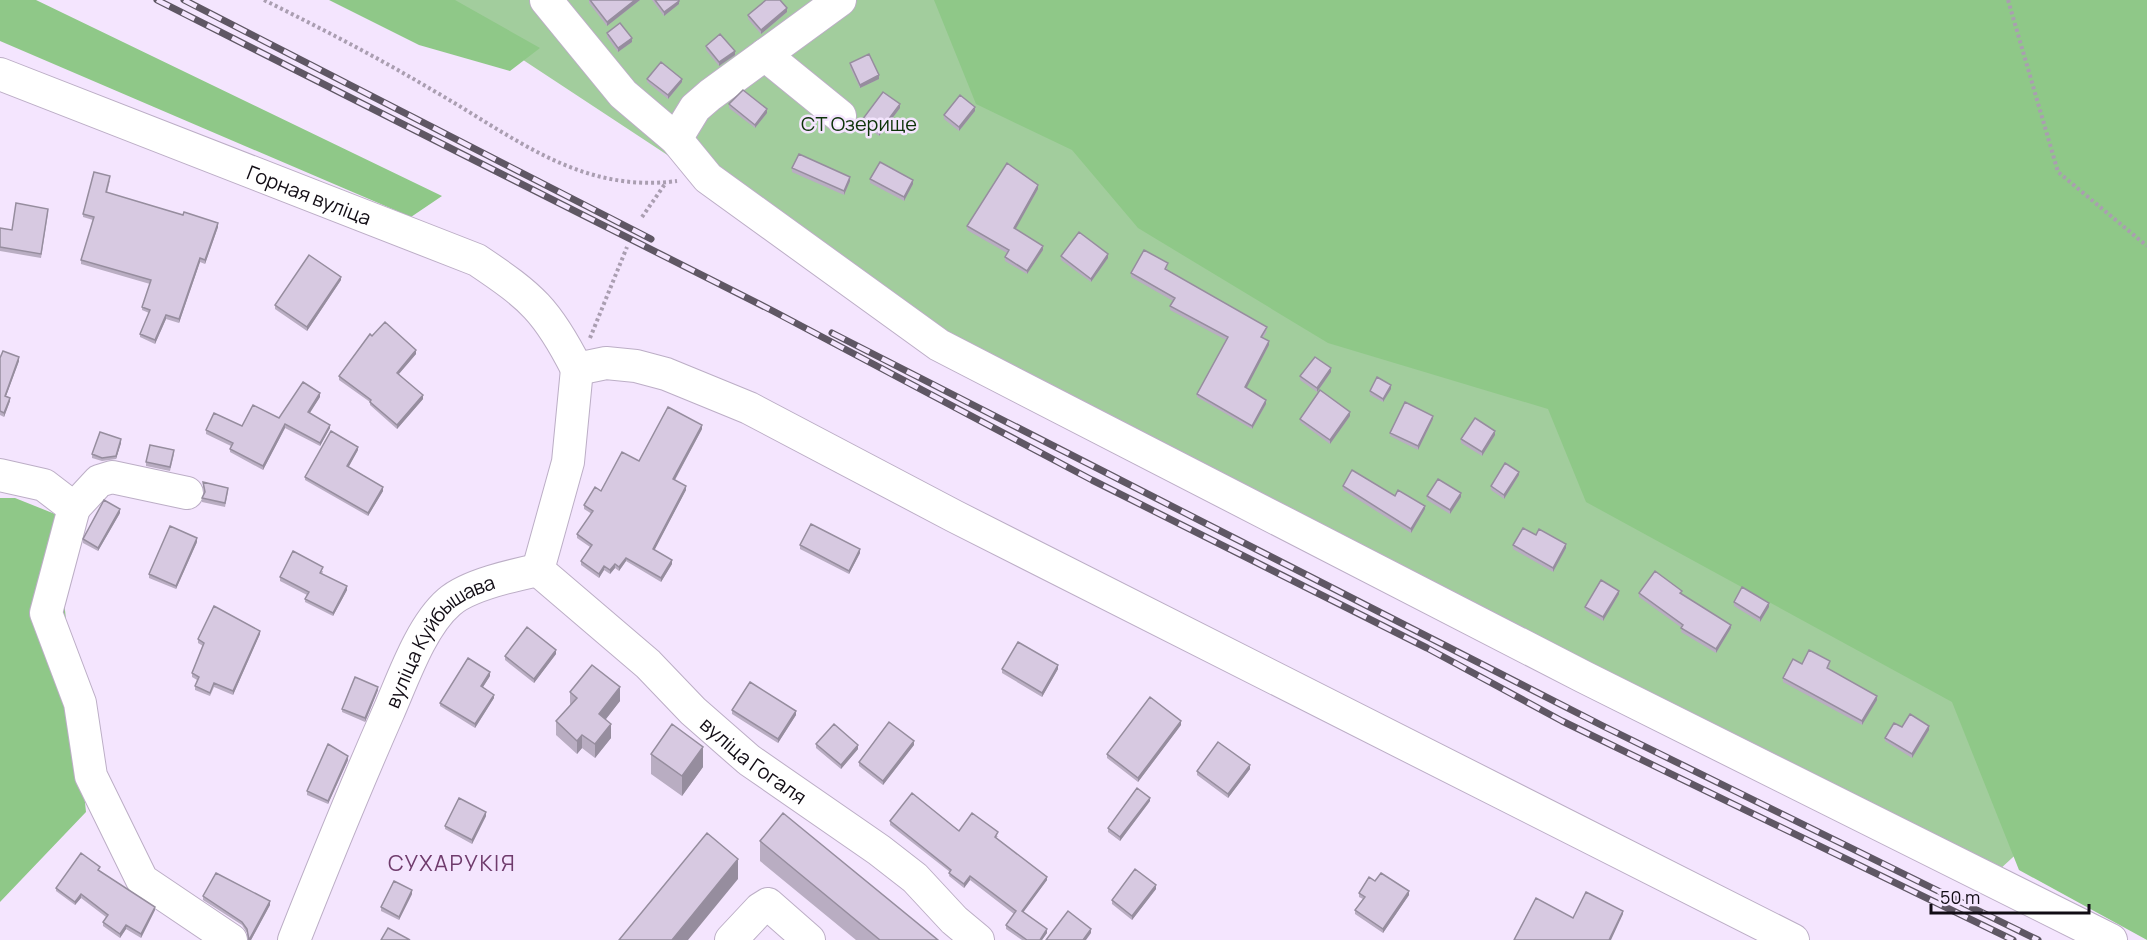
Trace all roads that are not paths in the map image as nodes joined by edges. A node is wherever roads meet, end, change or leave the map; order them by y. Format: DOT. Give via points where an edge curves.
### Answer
graph roads {
  1 [pos="546,0"];
  2 [pos="840,0"];
  3 [pos="765,55"];
  4 [pos="0,74"];
  5 [pos="840,116"];
  6 [pos="681,146"];
  7 [pos="578,369"];
  8 [pos="0,475"];
  9 [pos="187,493"];
  10 [pos="74,507"];
  11 [pos="538,570"];
  12 [pos="231,940"];
  13 [pos="294,940"];
  14 [pos="731,940"];
  15 [pos="809,940"];
  16 [pos="978,940"];
  17 [pos="1793,940"];
  18 [pos="2111,940"];
  1 -- 6 [label="street" via="623,94"];
  2 -- 3 [label="street"];
  3 -- 5 [label="street"];
  3 -- 6 [label="street" via="695,108"];
  4 -- 7 [label="street, Горная вуліца" via="477,260 537,303 557,329"];
  6 -- 18 [label="street" via="708,178 939,345 1584,677"];
  7 -- 11 [label="street" via="568,462"];
  7 -- 17 [label="street" via="606,363 636,366 749,408 954,516"];
  8 -- 10 [label="street" via="44,484"];
  9 -- 10 [label="street" via="112,477 99,481"];
  10 -- 12 [label="street" via="46,613 80,703 91,776 142,880"];
  11 -- 13 [label="street, вуліца Куйбышава" via="493,582 451,600 436,615 406,672 342,818"];
  11 -- 16 [label="street, вуліца Гогаля" via="648,664 693,711 749,760 915,878"];
  14 -- 15 [label="street" via="768,904"];
}
